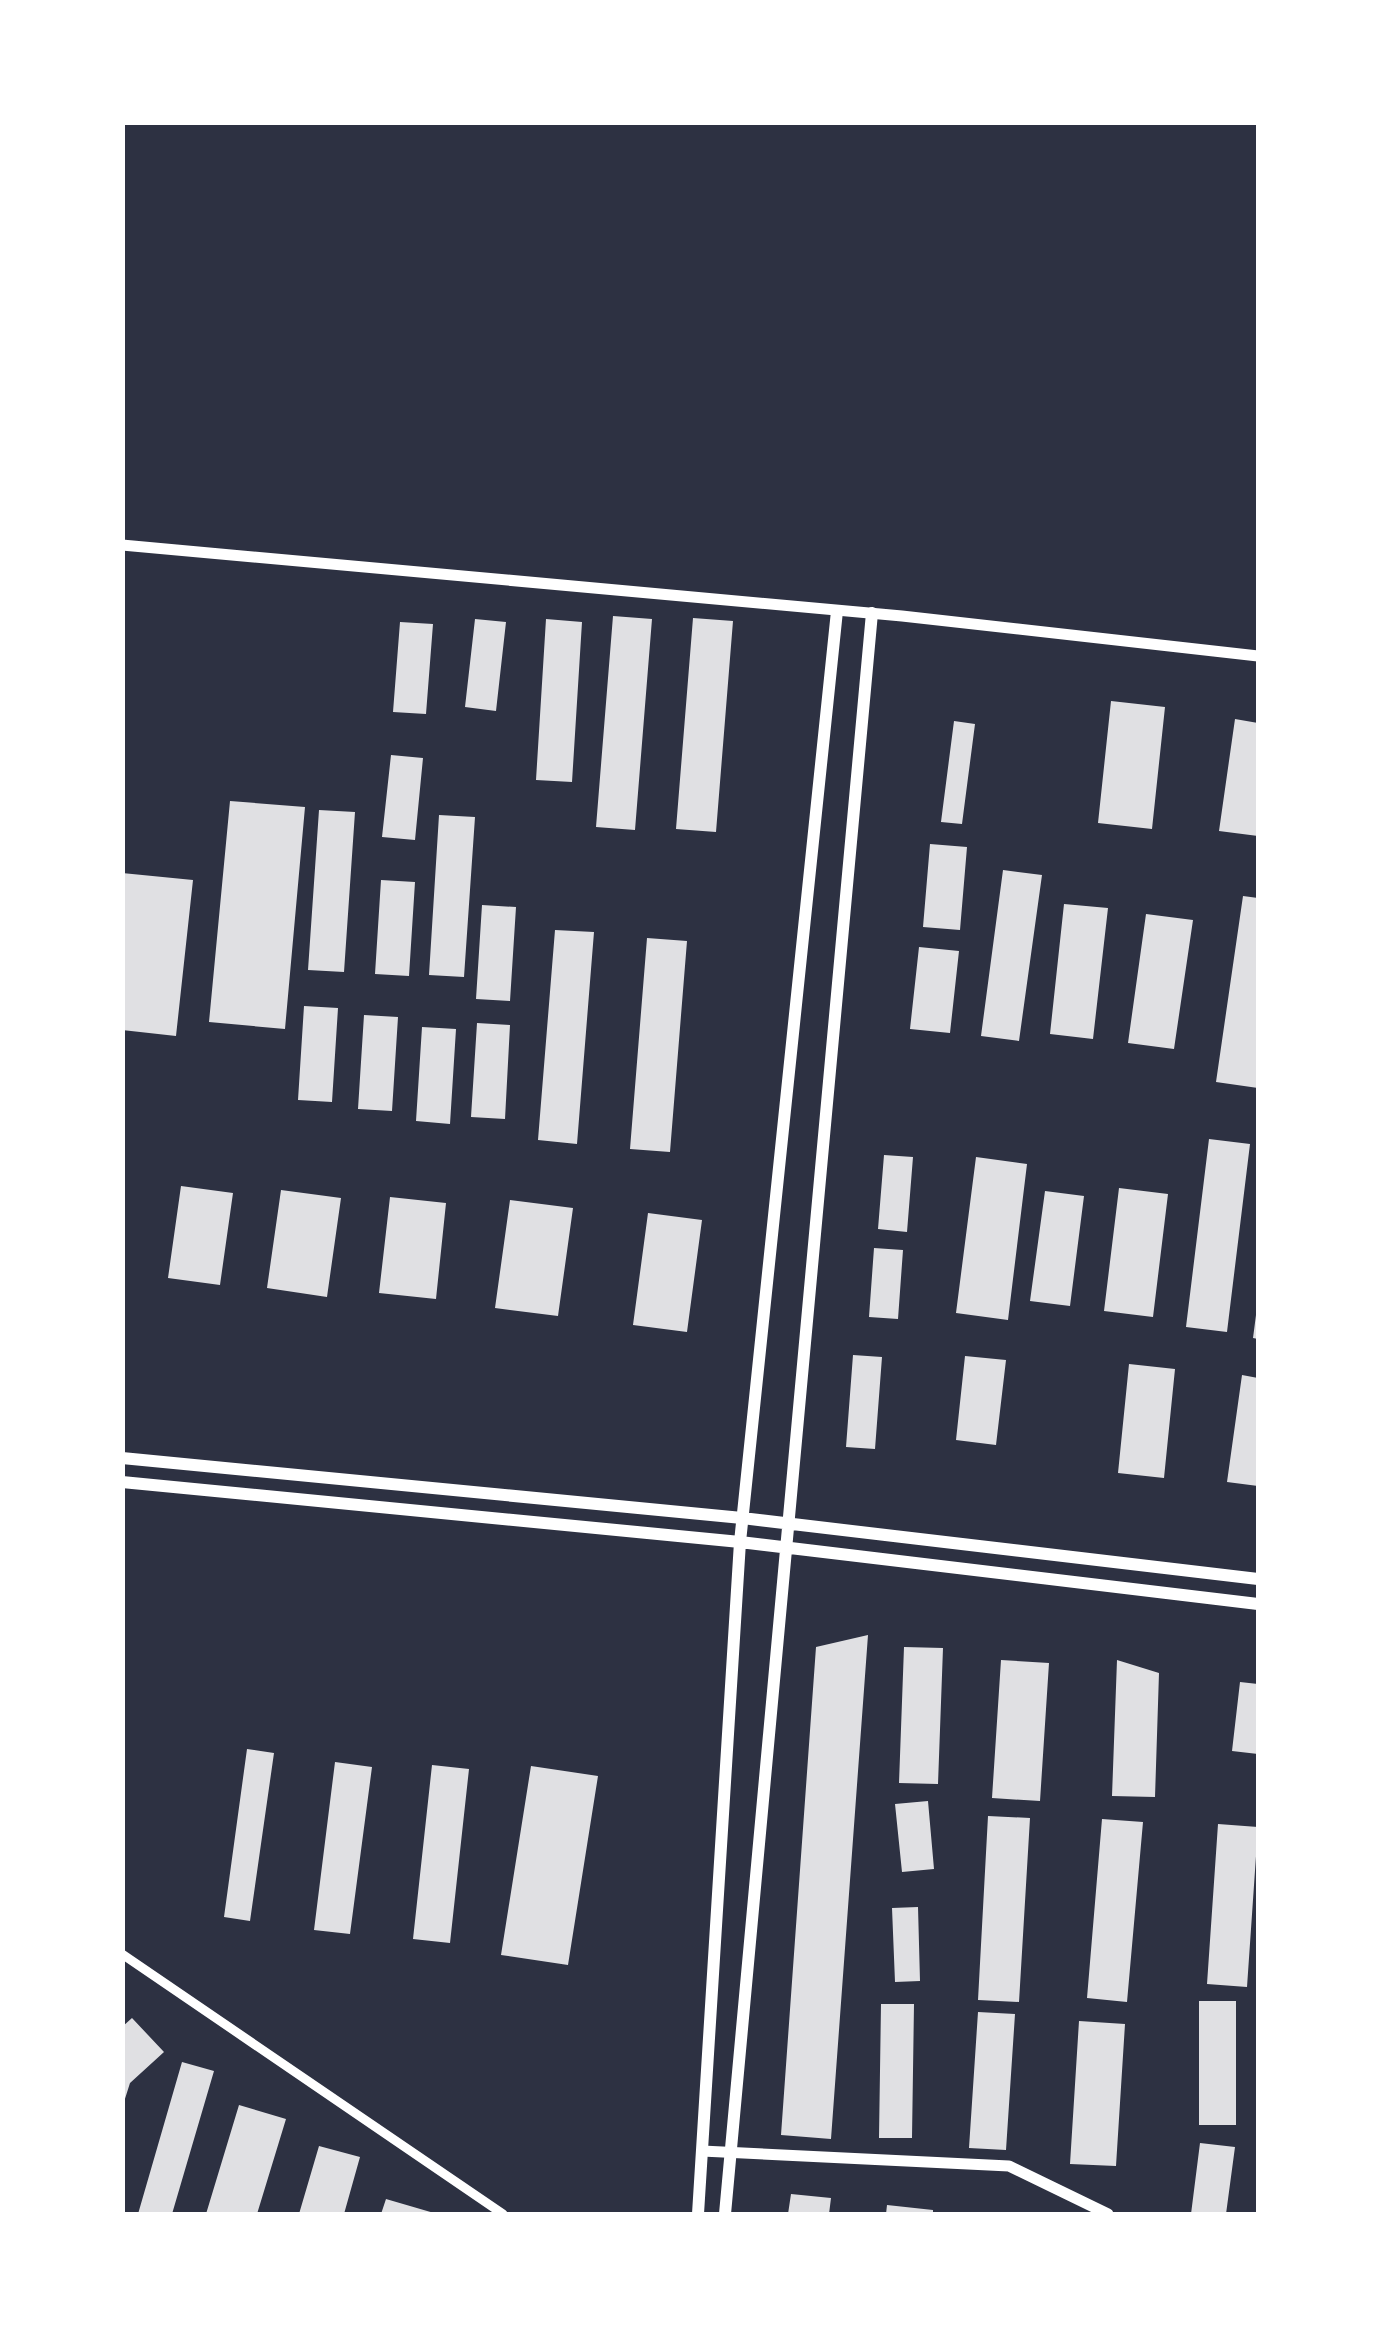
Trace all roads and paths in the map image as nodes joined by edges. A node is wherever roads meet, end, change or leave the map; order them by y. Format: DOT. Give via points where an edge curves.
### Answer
graph roads {
  1 [pos="122,545"];
  2 [pos="837,611"];
  3 [pos="872,613"];
  4 [pos="1258,656"];
  5 [pos="122,1458"];
  6 [pos="122,1482"];
  7 [pos="742,1518"];
  8 [pos="788,1524"];
  9 [pos="740,1542"];
  10 [pos="786,1548"];
  11 [pos="1258,1580"];
  12 [pos="1258,1604"];
  13 [pos="122,1954"];
  14 [pos="702,2151"];
  15 [pos="730,2152"];
  16 [pos="503,2214"];
  17 [pos="698,2214"];
  18 [pos="724,2214"];
  19 [pos="1108,2214"];
  1 -- 2 [label="street"];
  2 -- 3 [label="street"];
  2 -- 7 [label="main road"];
  3 -- 4 [label="street"];
  3 -- 8 [label="main road"];
  5 -- 7 [label="main road"];
  6 -- 9 [label="main road"];
  7 -- 8 [label="main road"];
  7 -- 9 [label="main road"];
  8 -- 10 [label="main road"];
  8 -- 11 [label="main road"];
  9 -- 10 [label="main road"];
  9 -- 14 [label="main road"];
  10 -- 12 [label="main road"];
  10 -- 15 [label="main road"];
  13 -- 16 [label="street"];
  14 -- 15 [label="street"];
  14 -- 17 [label="main road"];
  15 -- 18 [label="main road"];
  15 -- 19 [label="street" via="1009,2166"];
}
